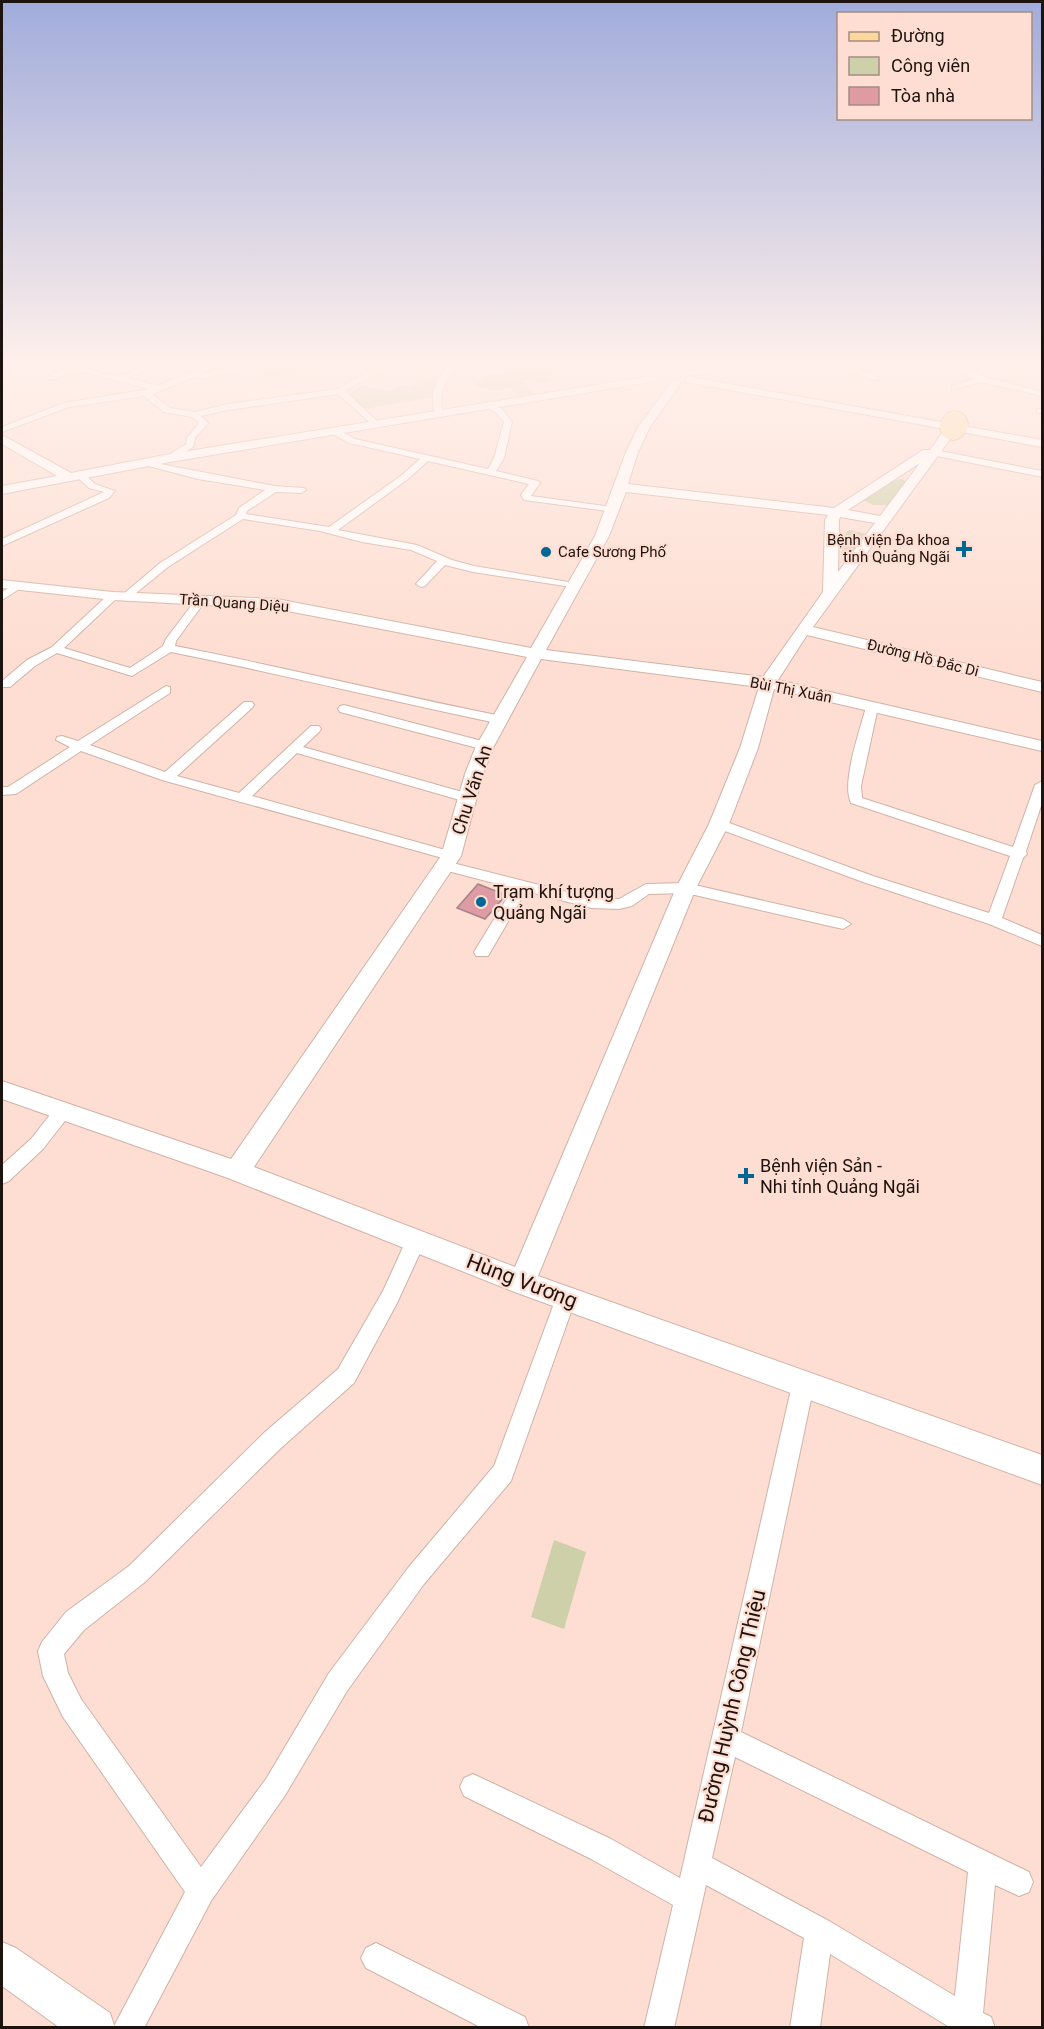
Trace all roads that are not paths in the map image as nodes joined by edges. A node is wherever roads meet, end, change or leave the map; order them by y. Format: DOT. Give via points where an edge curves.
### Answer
graph roads {
  1 [pos="46,462"];
  2 [pos="154,462"];
  3 [pos="422,462"];
  4 [pos="442,462"];
  5 [pos="497,462"];
  6 [pos="629,462"];
  7 [pos="914,462"];
  8 [pos="927,462"];
  9 [pos="988,462"];
  10 [pos="148,463"];
  11 [pos="897,471"];
  12 [pos="490,473"];
  13 [pos="1042,474"];
  14 [pos="916,475"];
  15 [pos="74,476"];
  16 [pos="274,489"];
  17 [pos="2,490"];
  18 [pos="302,490"];
  19 [pos="617,497"];
  20 [pos="241,516"];
  21 [pos="834,516"];
  22 [pos="882,525"];
  23 [pos="331,530"];
  24 [pos="2,543"];
  25 [pos="444,560"];
  26 [pos="421,584"];
  27 [pos="9,585"];
  28 [pos="574,586"];
  29 [pos="830,594"];
  30 [pos="119,596"];
  31 [pos="2,597"];
  32 [pos="201,600"];
  33 [pos="803,629"];
  34 [pos="169,648"];
  35 [pos="56,649"];
  36 [pos="536,654"];
  37 [pos="768,683"];
  38 [pos="6,684"];
  39 [pos="1042,687"];
  40 [pos="166,690"];
  41 [pos="248,705"];
  42 [pos="872,707"];
  43 [pos="344,709"];
  44 [pos="501,720"];
  45 [pos="315,729"];
  46 [pos="62,740"];
  47 [pos="485,746"];
  48 [pos="1042,746"];
  49 [pos="78,747"];
  50 [pos="295,749"];
  51 [pos="167,777"];
  52 [pos="1042,786"];
  53 [pos="2,791"];
  54 [pos="243,797"];
  55 [pos="468,798"];
  56 [pos="719,824"];
  57 [pos="1020,854"];
  58 [pos="448,861"];
  59 [pos="521,887"];
  60 [pos="686,888"];
  61 [pos="994,920"];
  62 [pos="843,924"];
  63 [pos="1042,941"];
  64 [pos="482,952"];
  65 [pos="2,1090"];
  66 [pos="62,1112"];
  67 [pos="237,1171"];
  68 [pos="2,1176"];
  69 [pos="416,1240"];
  70 [pos="522,1282"];
  71 [pos="566,1298"];
  72 [pos="803,1385"];
  73 [pos="1042,1470"];
  74 [pos="726,1739"];
  75 [pos="473,1787"];
  76 [pos="697,1865"];
  77 [pos="983,1865"];
  78 [pos="1019,1882"];
  79 [pos="201,1891"];
  80 [pos="690,1899"];
  81 [pos="819,1931"];
  82 [pos="376,1958"];
  83 [pos="2,1962"];
  84 [pos="974,2024"];
  85 [pos="95,2028"];
  86 [pos="128,2028"];
  87 [pos="514,2028"];
  88 [pos="659,2028"];
  89 [pos="805,2028"];
  1 -- 15 [label="street"];
  2 -- 10 [label="street"];
  3 -- 23 [label="street"];
  4 -- 12 [label="street"];
  5 -- 12 [label="street"];
  6 -- 19 [label="street, Chu Văn An"];
  7 -- 11 [label="street"];
  8 -- 14 [label="street"];
  9 -- 13 [label="street"];
  10 -- 15 [label="street"];
  10 -- 16 [label="street"];
  11 -- 14 [label="street"];
  11 -- 21 [label="street"];
  12 -- 19 [label="street" via="536,483 527,498"];
  14 -- 22 [label="street"];
  15 -- 17 [label="street"];
  15 -- 24 [label="street" via="110,491"];
  16 -- 18 [label="street"];
  16 -- 20 [label="street" via="242,510"];
  19 -- 21 [label="street"];
  19 -- 28 [label="street, Chu Văn An" via="602,536"];
  20 -- 23 [label="street"];
  20 -- 30 [label="street"];
  21 -- 22 [label="street"];
  21 -- 29 [label="street"];
  22 -- 29 [label="street"];
  23 -- 25 [label="street" via="413,547"];
  25 -- 26 [label="street"];
  25 -- 28 [label="street" via="473,569"];
  27 -- 30 [label="street, Trần Quang Diệu"];
  27 -- 31 [label="street"];
  28 -- 36 [label="street, Chu Văn An"];
  29 -- 33 [label="street"];
  30 -- 32 [label="street, Trần Quang Diệu"];
  30 -- 35 [label="street"];
  32 -- 34 [label="street"];
  32 -- 36 [label="street, Trần Quang Diệu" via="277,604"];
  33 -- 37 [label="street"];
  33 -- 39 [label="street, Đường Hồ Đắc Di"];
  34 -- 35 [label="street" via="132,672"];
  34 -- 44 [label="street"];
  35 -- 38 [label="street"];
  36 -- 37 [label="street, Bùi Thị Xuân"];
  36 -- 44 [label="street, Chu Văn An"];
  37 -- 42 [label="street, Bùi Thị Xuân"];
  37 -- 56 [label="street" via="749,748"];
  40 -- 49 [label="street"];
  41 -- 51 [label="street"];
  42 -- 48 [label="street, Bùi Thị Xuân"];
  42 -- 57 [label="street" via="854,786 856,800"];
  43 -- 47 [label="street"];
  44 -- 47 [label="street, Chu Văn An"];
  45 -- 50 [label="street"];
  46 -- 49 [label="street"];
  47 -- 55 [label="street, Chu Văn An"];
  49 -- 51 [label="street"];
  49 -- 53 [label="street" via="11,790"];
  50 -- 54 [label="street"];
  50 -- 55 [label="street"];
  51 -- 54 [label="street"];
  52 -- 57 [label="street"];
  54 -- 58 [label="street"];
  55 -- 58 [label="street, Chu Văn An"];
  56 -- 60 [label="street"];
  56 -- 61 [label="street"];
  57 -- 61 [label="street"];
  58 -- 59 [label="street"];
  58 -- 67 [label="street, Chu Văn An"];
  59 -- 60 [label="street" via="608,905 627,902 646,889"];
  59 -- 64 [label="street"];
  60 -- 62 [label="street"];
  60 -- 70 [label="street"];
  61 -- 63 [label="street"];
  65 -- 66 [label="street, Hùng Vương"];
  66 -- 67 [label="street, Hùng Vương"];
  66 -- 68 [label="street" via="37,1144"];
  67 -- 69 [label="street, Hùng Vương"];
  69 -- 70 [label="street, Hùng Vương"];
  69 -- 79 [label="street" via="346,1376 273,1440 137,1574 75,1621 51,1651 56,1676 72,1708"];
  70 -- 71 [label="street, Hùng Vương"];
  71 -- 72 [label="street, Hùng Vương"];
  71 -- 79 [label="street" via="503,1473 416,1576 338,1682 275,1788"];
  72 -- 73 [label="street, Hùng Vương"];
  72 -- 74 [label="street, Đường Huỳnh Công Thiệu"];
  74 -- 76 [label="street, Đường Huỳnh Công Thiệu"];
  74 -- 77 [label="street"];
  75 -- 80 [label="street" via="601,1849"];
  76 -- 80 [label="street, Đường Huỳnh Công Thiệu"];
  76 -- 81 [label="street"];
  77 -- 78 [label="street"];
  77 -- 84 [label="street"];
  79 -- 86 [label="street"];
  80 -- 88 [label="street, Đường Huỳnh Công Thiệu"];
  81 -- 84 [label="street"];
  81 -- 89 [label="street"];
  82 -- 87 [label="street"];
  83 -- 85 [label="street"];
}
